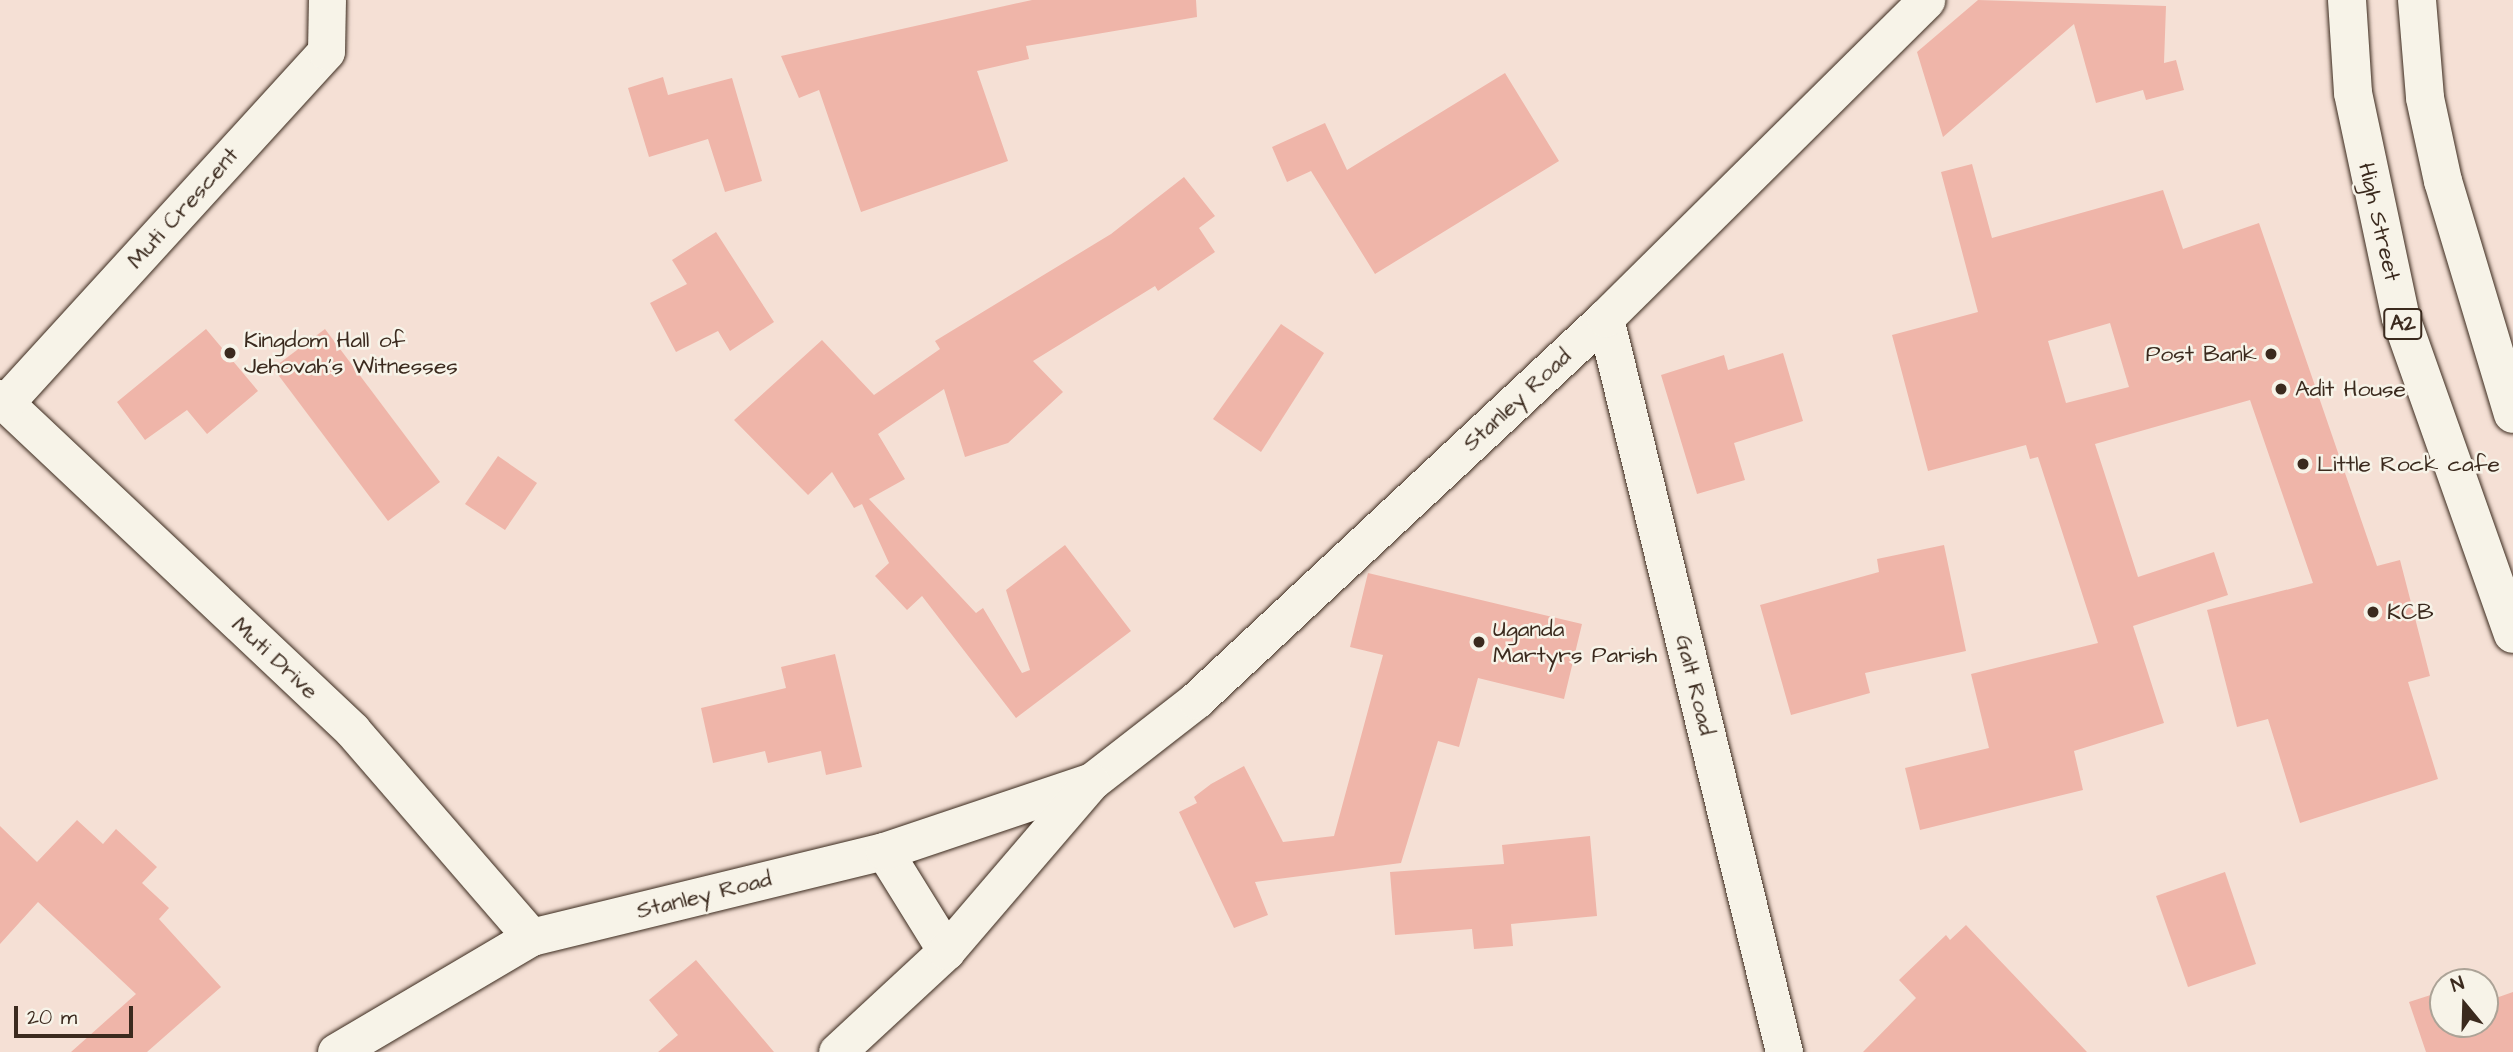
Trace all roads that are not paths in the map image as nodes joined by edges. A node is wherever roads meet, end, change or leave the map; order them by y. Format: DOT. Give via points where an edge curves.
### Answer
graph roads {
  1 [pos="327,0"];
  2 [pos="1926,0"];
  3 [pos="2347,0"];
  4 [pos="2417,0"];
  5 [pos="1605,318"];
  6 [pos="3,400"];
  7 [pos="2513,414"];
  8 [pos="2513,634"];
  9 [pos="1092,781"];
  10 [pos="884,851"];
  11 [pos="531,937"];
  12 [pos="946,951"];
  13 [pos="336,1052"];
  14 [pos="837,1052"];
  15 [pos="1784,1052"];
  1 -- 6 [label="street, Muti Crescent" via="326,51"];
  2 -- 5 [label="street, Stanley Road"];
  3 -- 8 [label="main road, High Street / A2" via="2353,93 2401,318"];
  4 -- 7 [label="main road" via="2425,98 2443,181"];
  5 -- 9 [label="street, Stanley Road" via="1196,700"];
  5 -- 15 [label="street, Galt Road"];
  6 -- 11 [label="street, Muti Drive" via="352,730"];
  9 -- 10 [label="street, Stanley Road"];
  9 -- 12 [label="street, Stanley Road"];
  10 -- 11 [label="street, Stanley Road"];
  10 -- 12 [label="street"];
  11 -- 13 [label="street, Stanley Road"];
  12 -- 14 [label="street, Stanley Road"];
}
